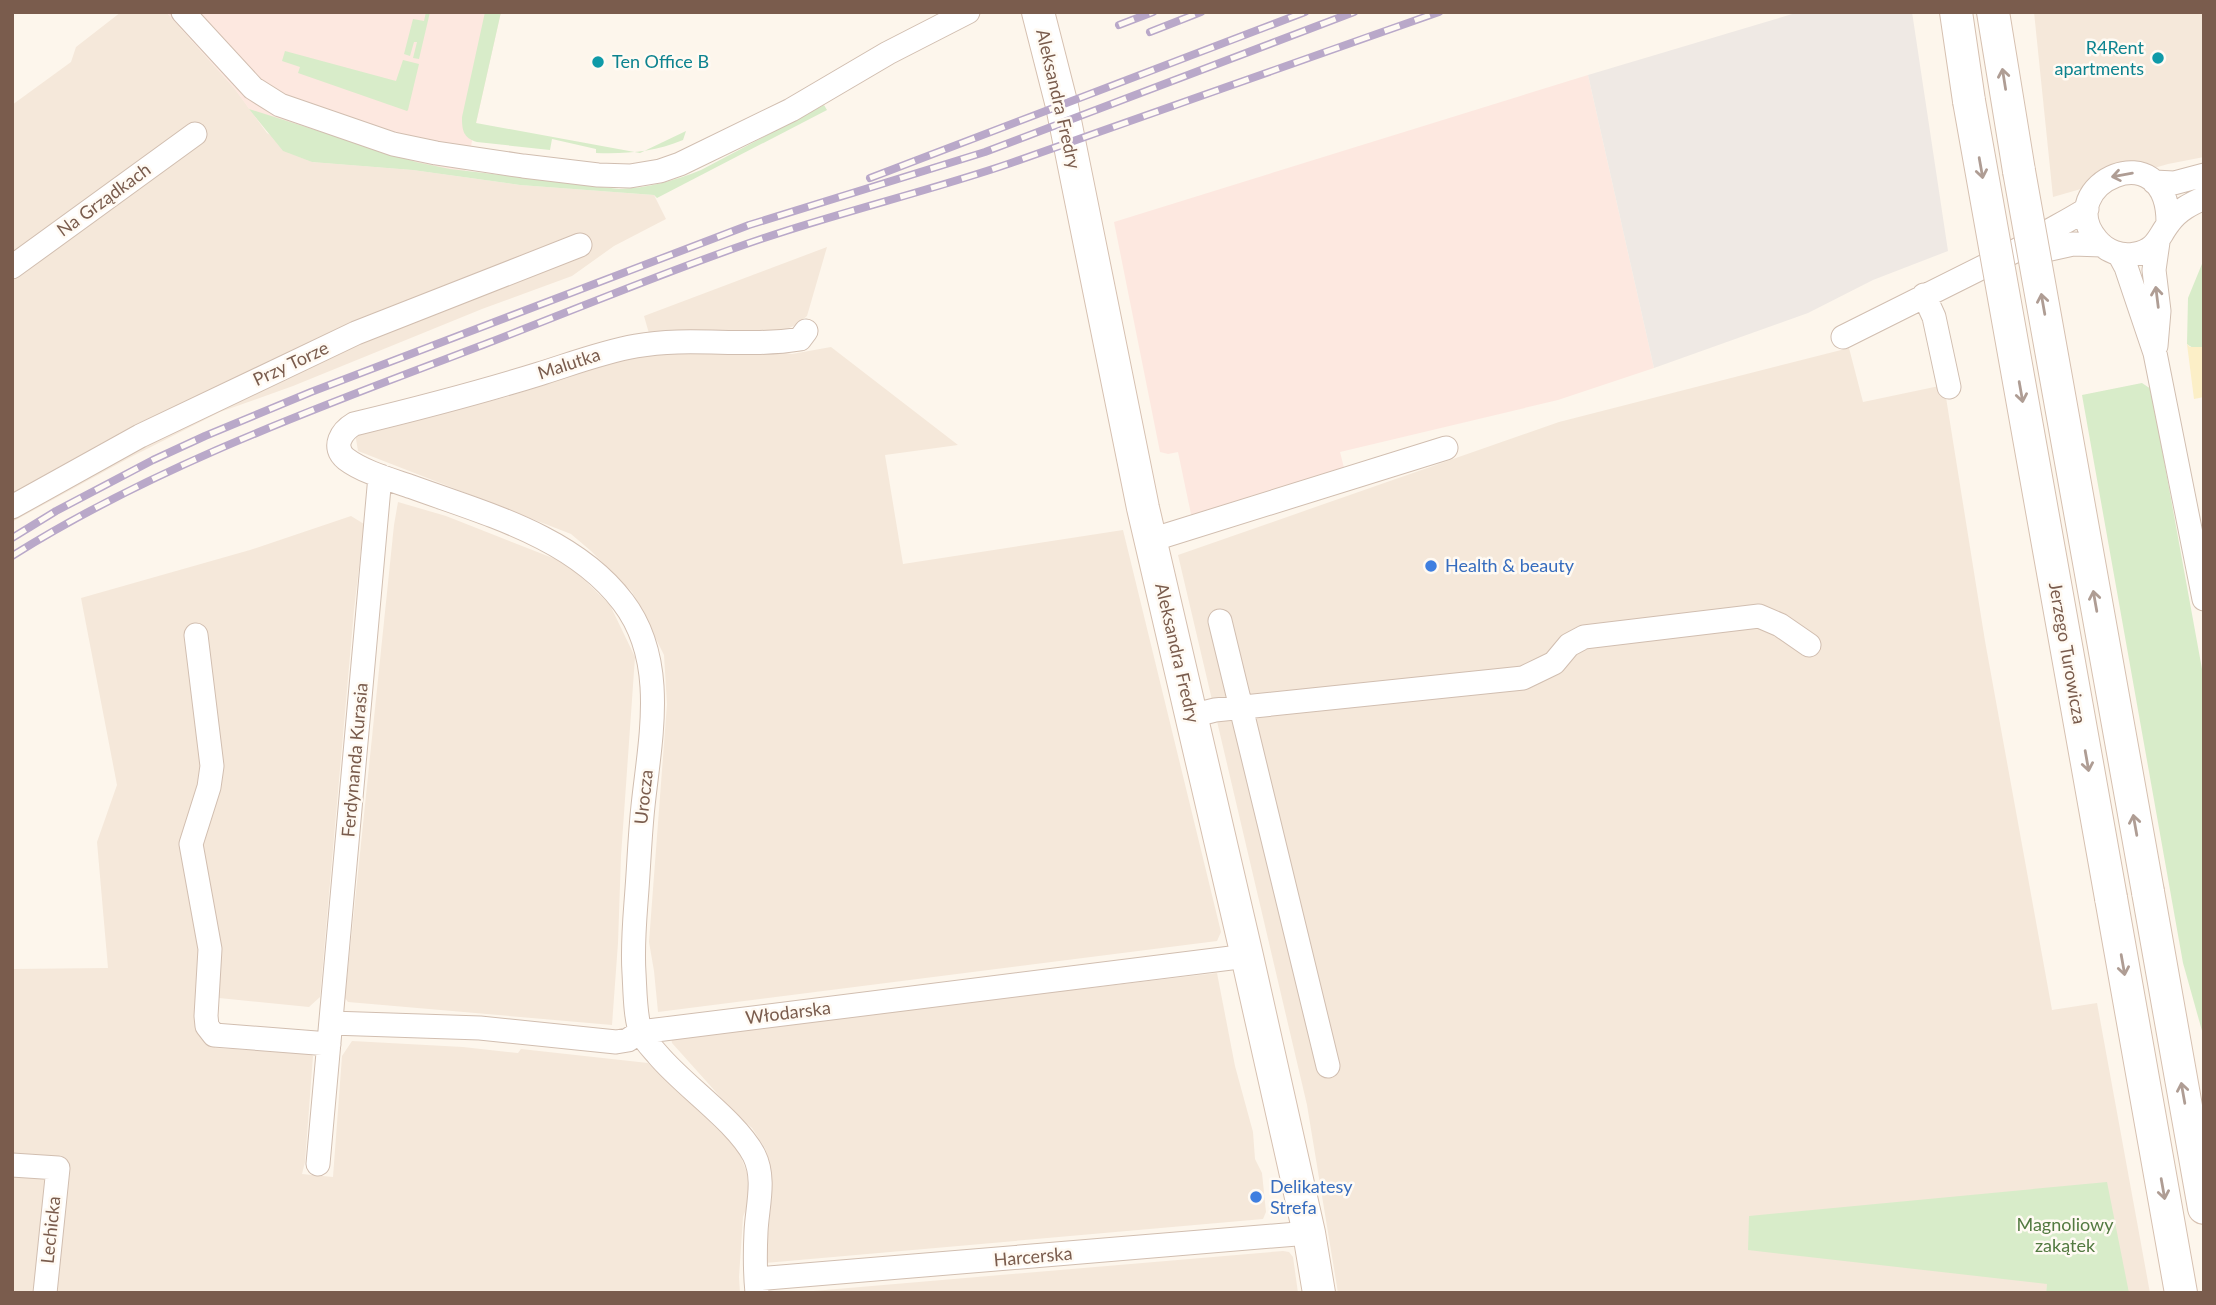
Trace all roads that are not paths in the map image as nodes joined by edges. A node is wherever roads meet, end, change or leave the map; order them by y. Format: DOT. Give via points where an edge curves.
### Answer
graph roads {
  1 [pos="183,12"];
  2 [pos="968,12"];
  3 [pos="1038,12"];
  4 [pos="1956,12"];
  5 [pos="1993,12"];
  6 [pos="195,134"];
  7 [pos="2204,175"];
  8 [pos="2154,182"];
  9 [pos="2204,198"];
  10 [pos="2087,209"];
  11 [pos="2163,233"];
  12 [pos="580,245"];
  13 [pos="2020,249"];
  14 [pos="2110,249"];
  15 [pos="12,267"];
  16 [pos="1924,295"];
  17 [pos="806,331"];
  18 [pos="1843,337"];
  19 [pos="2155,353"];
  20 [pos="1949,387"];
  21 [pos="340,437"];
  22 [pos="1446,448"];
  23 [pos="380,475"];
  24 [pos="12,507"];
  25 [pos="1151,540"];
  26 [pos="2204,599"];
  27 [pos="1220,621"];
  28 [pos="196,635"];
  29 [pos="1809,645"];
  30 [pos="1241,708"];
  31 [pos="1191,716"];
  32 [pos="1247,956"];
  33 [pos="640,1032"];
  34 [pos="330,1033"];
  35 [pos="1328,1066"];
  36 [pos="318,1164"];
  37 [pos="12,1165"];
  38 [pos="2204,1208"];
  39 [pos="1310,1233"];
  40 [pos="757,1286"];
  41 [pos="45,1293"];
  42 [pos="1319,1293"];
  43 [pos="2181,1293"];
  1 -- 2 [label="street" via="253,88 280,105 425,151 491,163 630,176 660,172 791,110"];
  3 -- 25 [label="main road, Aleksandra Fredry" via="1062,106"];
  4 -- 43 [label="main road, Jerzego Turowicza, one-way, bridge"];
  38 -- 5 [label="main road, Jerzego Turowicza, one-way, bridge"];
  6 -- 15 [label="street, Na Grządkach"];
  7 -- 8 [label="street" via="2174,183"];
  8 -- 10 [label="street, one-way" via="2129,172 2116,174 2095,190"];
  8 -- 11 [label="street" via="2168,205"];
  9 -- 11 [label="street" via="2187,205"];
  10 -- 13 [label="street"];
  10 -- 14 [label="street" via="2090,229"];
  11 -- 14 [label="street" via="2147,250 2133,254"];
  19 -- 11 [label="street, one-way" via="2159,311 2154,260"];
  12 -- 24 [label="street, Przy Torze" via="356,333 140,436"];
  13 -- 14 [label="street" via="2073,244"];
  13 -- 16 [label="street"];
  14 -- 19 [label="street" via="2126,267"];
  16 -- 18 [label="street"];
  16 -- 20 [label="street" via="1934,317"];
  17 -- 21 [label="street, Malutka" via="800,339 775,343 639,345 603,352 354,424"];
  19 -- 26 [label="street"];
  21 -- 23 [label="street, Urocza" via="344,458"];
  22 -- 25 [label="street"];
  23 -- 33 [label="street, Urocza" via="554,542 578,557 608,586 635,622 645,646 653,693 635,924"];
  23 -- 34 [label="street, Ferdynanda Kurasia"];
  25 -- 31 [label="main road, Aleksandra Fredry"];
  27 -- 30 [label="street"];
  28 -- 34 [label="street" via="212,766 191,844 210,948 208,1026 220,1036"];
  29 -- 30 [label="street" via="1759,616 1584,637 1569,645 1554,663 1523,678"];
  30 -- 31 [label="street"];
  30 -- 35 [label="street"];
  31 -- 32 [label="main road, Aleksandra Fredry"];
  32 -- 33 [label="street, Włodarska"];
  32 -- 39 [label="main road, Aleksandra Fredry"];
  33 -- 34 [label="street, Włodarska" via="616,1042 480,1028"];
  33 -- 40 [label="street" via="754,1156 760,1191"];
  34 -- 36 [label="street, Ferdynanda Kurasia"];
  37 -- 41 [label="street, Lechicka" via="58,1168"];
  39 -- 40 [label="street, Harcerska"];
  39 -- 42 [label="main road, Aleksandra Fredry"];
}
